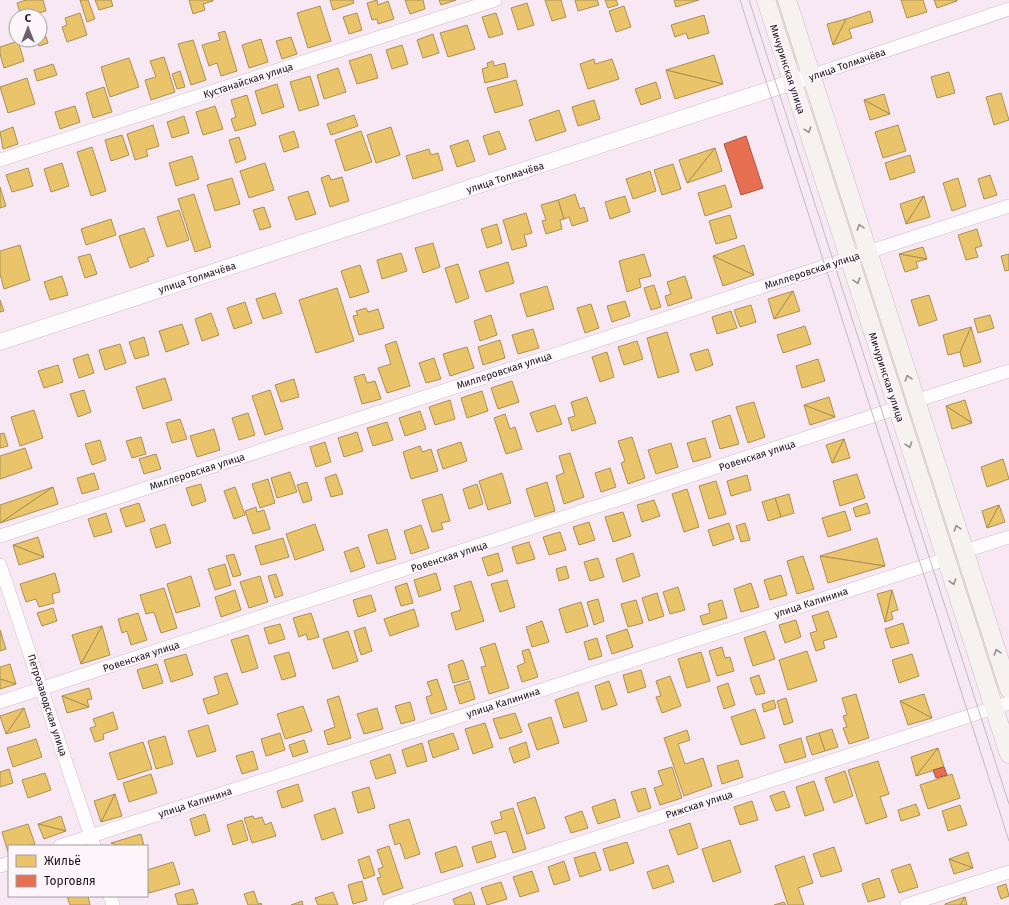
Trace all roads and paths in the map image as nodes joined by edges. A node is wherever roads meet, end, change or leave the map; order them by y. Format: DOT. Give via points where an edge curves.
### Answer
graph roads {
  1 [pos="495,0"];
  2 [pos="766,0"];
  3 [pos="787,0"];
  4 [pos="1009,9"];
  5 [pos="811,76"];
  6 [pos="792,82"];
  7 [pos="0,160"];
  8 [pos="1009,206"];
  9 [pos="868,251"];
  10 [pos="849,258"];
  11 [pos="0,342"];
  12 [pos="1009,371"];
  13 [pos="915,401"];
  14 [pos="897,408"];
  15 [pos="0,536"];
  16 [pos="1009,537"];
  17 [pos="965,551"];
  18 [pos="946,559"];
  19 [pos="0,565"];
  20 [pos="43,688"];
  21 [pos="1009,689"];
  22 [pos="0,702"];
  23 [pos="1002,705"];
  24 [pos="1009,754"];
  25 [pos="92,841"];
  26 [pos="66,845"];
  27 [pos="1009,872"];
  28 [pos="390,905"];
  29 [pos="907,905"];
  1 -- 7 [label="street, Кустанайская улица"];
  2 -- 6 [label="main road, Мичуринская улица"];
  3 -- 5 [label="main road, Мичуринская улица"];
  4 -- 5 [label="street, улица Толмачёва"];
  5 -- 6 [label="street, улица Толмачёва"];
  9 -- 5 [label="main road, Мичуринская улица, one-way"];
  6 -- 10 [label="main road, Мичуринская улица, one-way"];
  6 -- 11 [label="street, улица Толмачёва"];
  8 -- 9 [label="street, Миллеровская улица"];
  9 -- 10 [label="street, Миллеровская улица"];
  13 -- 9 [label="main road, Мичуринская улица, one-way"];
  10 -- 14 [label="main road, Мичуринская улица, one-way"];
  10 -- 15 [label="street, Миллеровская улица"];
  12 -- 13 [label="street"];
  17 -- 13 [label="main road, Мичуринская улица, one-way"];
  14 -- 18 [label="main road, Мичуринская улица, one-way"];
  14 -- 20 [label="street, Ровенская улица"];
  16 -- 17 [label="street"];
  21 -- 17 [label="main road, Мичуринская улица, one-way"];
  18 -- 23 [label="main road, Мичуринская улица, one-way"];
  18 -- 25 [label="street, улица Калинина"];
  19 -- 20 [label="street, Петрозаводская улица"];
  20 -- 22 [label="street, Ровенская улица"];
  20 -- 25 [label="street, Петрозаводская улица"];
  23 -- 24 [label="main road, Мичуринская улица"];
  23 -- 28 [label="street, Рижская улица"];
  25 -- 26 [label="street, улица Калинина"];
  27 -- 29 [label="street"];
}
